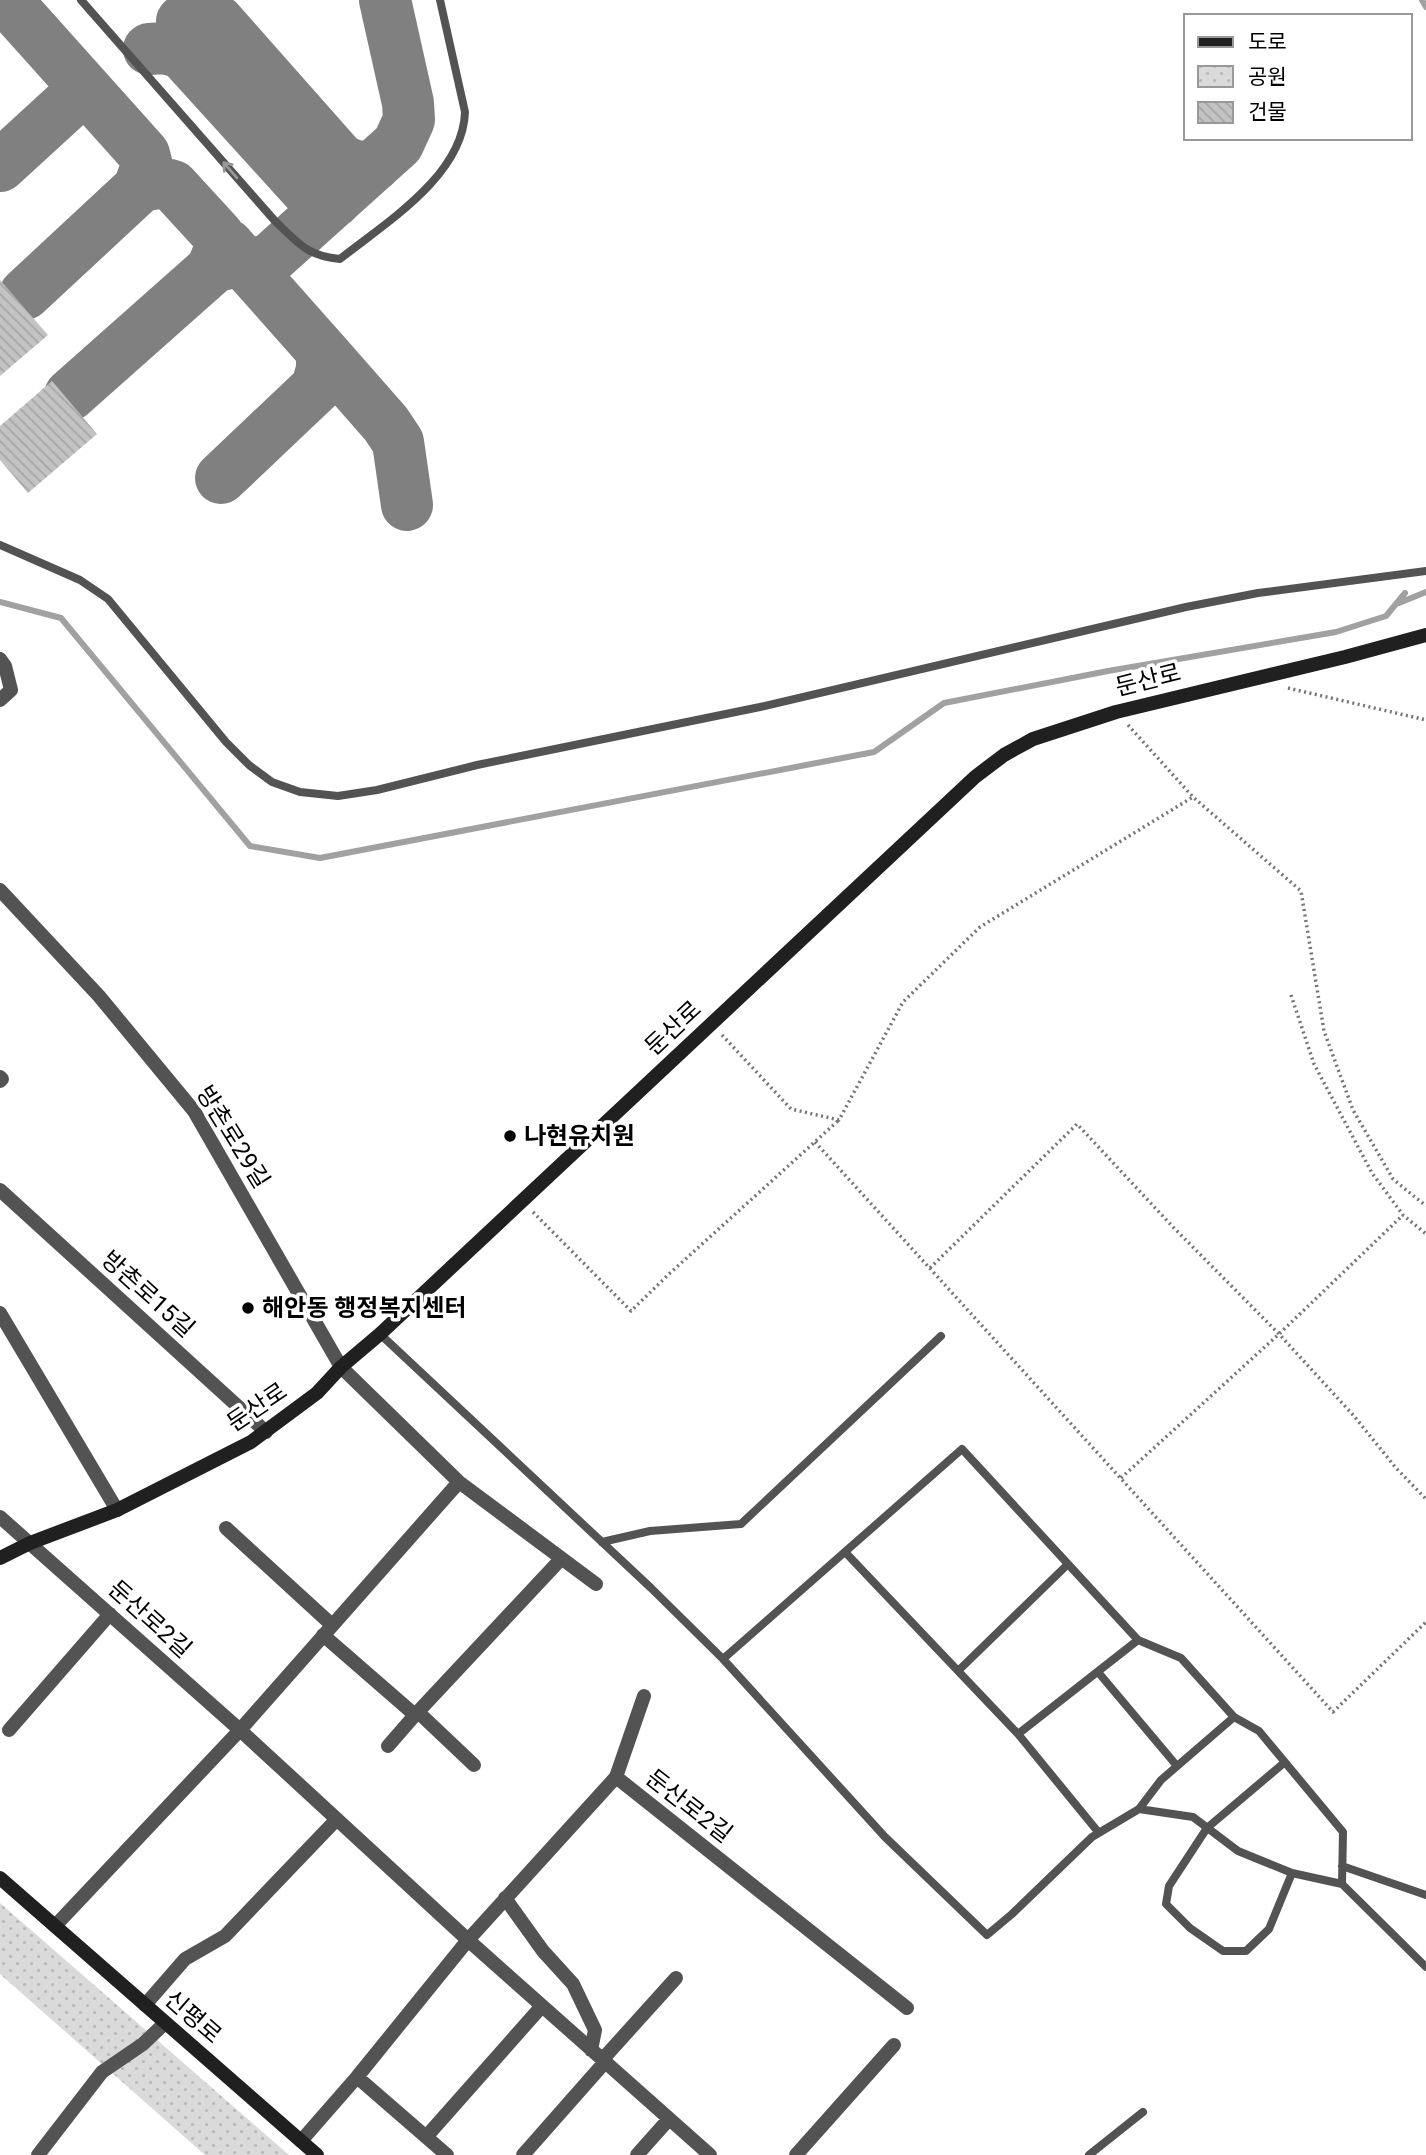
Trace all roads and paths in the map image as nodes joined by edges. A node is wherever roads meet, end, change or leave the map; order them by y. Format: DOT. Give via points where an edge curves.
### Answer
graph roads {
  1 [pos="81,0"];
  2 [pos="440,0"];
  3 [pos="0,545"];
  4 [pos="1426,571"];
  5 [pos="1426,635"];
  6 [pos="0,659"];
  7 [pos="1250,678"];
  8 [pos="0,700"];
  9 [pos="1116,712"];
  10 [pos="1426,720"];
  11 [pos="1192,797"];
  12 [pos="0,890"];
  13 [pos="1291,995"];
  14 [pos="712,1024"];
  15 [pos="839,1120"];
  16 [pos="815,1142"];
  17 [pos="0,1190"];
  18 [pos="522,1201"];
  19 [pos="1426,1206"];
  20 [pos="1403,1215"];
  21 [pos="1426,1234"];
  22 [pos="930,1268"];
  23 [pos="0,1312"];
  24 [pos="380,1334"];
  25 [pos="1279,1334"];
  26 [pos="941,1336"];
  27 [pos="341,1367"];
  28 [pos="266,1432"];
  29 [pos="1120,1479"];
  30 [pos="459,1482"];
  31 [pos="1426,1499"];
  32 [pos="117,1510"];
  33 [pos="0,1517"];
  34 [pos="226,1528"];
  35 [pos="602,1542"];
  36 [pos="30,1543"];
  37 [pos="845,1552"];
  38 [pos="0,1558"];
  39 [pos="561,1559"];
  40 [pos="1068,1564"];
  41 [pos="596,1584"];
  42 [pos="110,1614"];
  43 [pos="1426,1622"];
  44 [pos="328,1630"];
  45 [pos="1138,1640"];
  46 [pos="723,1659"];
  47 [pos="958,1671"];
  48 [pos="1098,1672"];
  49 [pos="644,1696"];
  50 [pos="416,1714"];
  51 [pos="1234,1717"];
  52 [pos="9,1730"];
  53 [pos="240,1730"];
  54 [pos="1018,1734"];
  55 [pos="388,1746"];
  56 [pos="1285,1762"];
  57 [pos="474,1766"];
  58 [pos="1177,1766"];
  59 [pos="616,1777"];
  60 [pos="1139,1809"];
  61 [pos="337,1819"];
  62 [pos="1207,1828"];
  63 [pos="1098,1833"];
  64 [pos="1342,1866"];
  65 [pos="1292,1873"];
  66 [pos="0,1878"];
  67 [pos="1342,1884"];
  68 [pos="1426,1895"];
  69 [pos="505,1899"];
  70 [pos="55,1926"];
  71 [pos="468,1940"];
  72 [pos="1426,1967"];
  73 [pos="676,1978"];
  74 [pos="145,2005"];
  75 [pos="542,2007"];
  76 [pos="907,2008"];
  77 [pos="165,2023"];
  78 [pos="894,2045"];
  79 [pos="599,2057"];
  80 [pos="357,2077"];
  81 [pos="1143,2112"];
  82 [pos="669,2119"];
  83 [pos="426,2137"];
  84 [pos="301,2141"];
  85 [pos="38,2155"];
  86 [pos="317,2155"];
  87 [pos="447,2155"];
  88 [pos="523,2155"];
  89 [pos="637,2155"];
  90 [pos="710,2155"];
  91 [pos="796,2155"];
  92 [pos="1089,2155"];
  2 -- 1 [label="lane, one-way" via="465,129 426,191 340,259 319,257 275,221"];
  3 -- 4 [label="lane" via="80,580 108,599 226,742 256,771 300,792 338,796 773,704 1186,607"];
  5 -- 7 [label="street, 둔산로"];
  6 -- 8 [label="street" via="11,690"];
  7 -- 9 [label="street, 둔산로"];
  7 -- 10 [label="path"];
  9 -- 11 [label="path"];
  9 -- 14 [label="street, 둔산로" via="1032,739 975,777"];
  11 -- 15 [label="path" via="979,927 903,1002"];
  11 -- 19 [label="path" via="1301,891 1324,1031 1353,1110 1393,1179"];
  12 -- 27 [label="street, 방촌로29길" via="99,996 194,1111"];
  13 -- 20 [label="path" via="1314,1064 1372,1173"];
  14 -- 15 [label="path" via="791,1109"];
  14 -- 18 [label="street, 둔산로"];
  15 -- 16 [label="path"];
  16 -- 18 [label="path" via="631,1311"];
  16 -- 22 [label="path"];
  17 -- 28 [label="street, 방촌로15길"];
  18 -- 24 [label="street, 둔산로"];
  20 -- 21 [label="path"];
  20 -- 25 [label="path"];
  22 -- 25 [label="path" via="1077,1124"];
  22 -- 29 [label="path"];
  23 -- 32 [label="street"];
  24 -- 27 [label="street, 둔산로"];
  24 -- 35 [label="lane"];
  25 -- 29 [label="path"];
  25 -- 31 [label="path"];
  26 -- 35 [label="lane" via="741,1524 650,1531"];
  27 -- 28 [label="street, 둔산로" via="317,1393"];
  27 -- 30 [label="street, 방촌로29길"];
  28 -- 32 [label="street, 둔산로"];
  29 -- 43 [label="path" via="1333,1712"];
  30 -- 39 [label="street"];
  30 -- 44 [label="street"];
  32 -- 36 [label="street, 둔산로"];
  33 -- 36 [label="street, 둔산로2길"];
  34 -- 44 [label="street"];
  35 -- 46 [label="lane"];
  36 -- 38 [label="street, 둔산로"];
  36 -- 42 [label="street, 둔산로2길"];
  37 -- 40 [label="lane" via="962,1449"];
  37 -- 46 [label="lane"];
  37 -- 47 [label="lane"];
  39 -- 41 [label="street"];
  39 -- 50 [label="street"];
  40 -- 45 [label="lane"];
  40 -- 47 [label="lane"];
  42 -- 52 [label="street"];
  42 -- 53 [label="street, 둔산로2길"];
  44 -- 50 [label="street"];
  44 -- 53 [label="street"];
  45 -- 48 [label="lane"];
  45 -- 51 [label="lane" via="1181,1658"];
  46 -- 63 [label="lane" via="885,1837 987,1935"];
  47 -- 54 [label="lane"];
  48 -- 54 [label="lane"];
  48 -- 58 [label="lane"];
  49 -- 59 [label="street"];
  50 -- 55 [label="street"];
  50 -- 57 [label="street"];
  51 -- 56 [label="lane" via="1259,1731"];
  51 -- 58 [label="lane"];
  53 -- 61 [label="street, 둔산로2길"];
  53 -- 70 [label="street"];
  54 -- 63 [label="lane"];
  56 -- 62 [label="lane"];
  56 -- 64 [label="lane" via="1343,1832"];
  58 -- 60 [label="lane"];
  59 -- 69 [label="street, 둔산로2길"];
  59 -- 76 [label="street, 둔산로2길"];
  60 -- 62 [label="lane" via="1194,1817"];
  60 -- 63 [label="lane"];
  61 -- 71 [label="street, 둔산로2길"];
  61 -- 74 [label="street" via="225,1936 185,1959"];
  62 -- 65 [label="lane" via="1238,1852"];
  62 -- 65 [label="lane" via="1170,1886 1167,1904 1190,1928 1223,1951 1246,1951 1269,1929"];
  64 -- 67 [label="lane"];
  64 -- 68 [label="lane"];
  65 -- 67 [label="lane"];
  66 -- 70 [label="street, 신평로"];
  67 -- 72 [label="lane"];
  69 -- 71 [label="street, 둔산로2길"];
  69 -- 79 [label="street" via="573,1984 594,2030"];
  70 -- 74 [label="street, 신평로"];
  71 -- 75 [label="street, 둔산로2길"];
  71 -- 80 [label="street, 둔산로2길"];
  73 -- 79 [label="street"];
  74 -- 77 [label="street, 신평로"];
  75 -- 79 [label="street, 둔산로2길"];
  75 -- 83 [label="street"];
  77 -- 84 [label="street, 신평로"];
  77 -- 85 [label="street" via="102,2072"];
  78 -- 91 [label="street"];
  79 -- 82 [label="street, 둔산로2길"];
  79 -- 88 [label="street"];
  80 -- 83 [label="street"];
  80 -- 84 [label="street"];
  81 -- 92 [label="lane"];
  82 -- 89 [label="street"];
  82 -- 90 [label="street, 둔산로2길"];
  83 -- 87 [label="street"];
  84 -- 86 [label="street, 신평로"];
}
